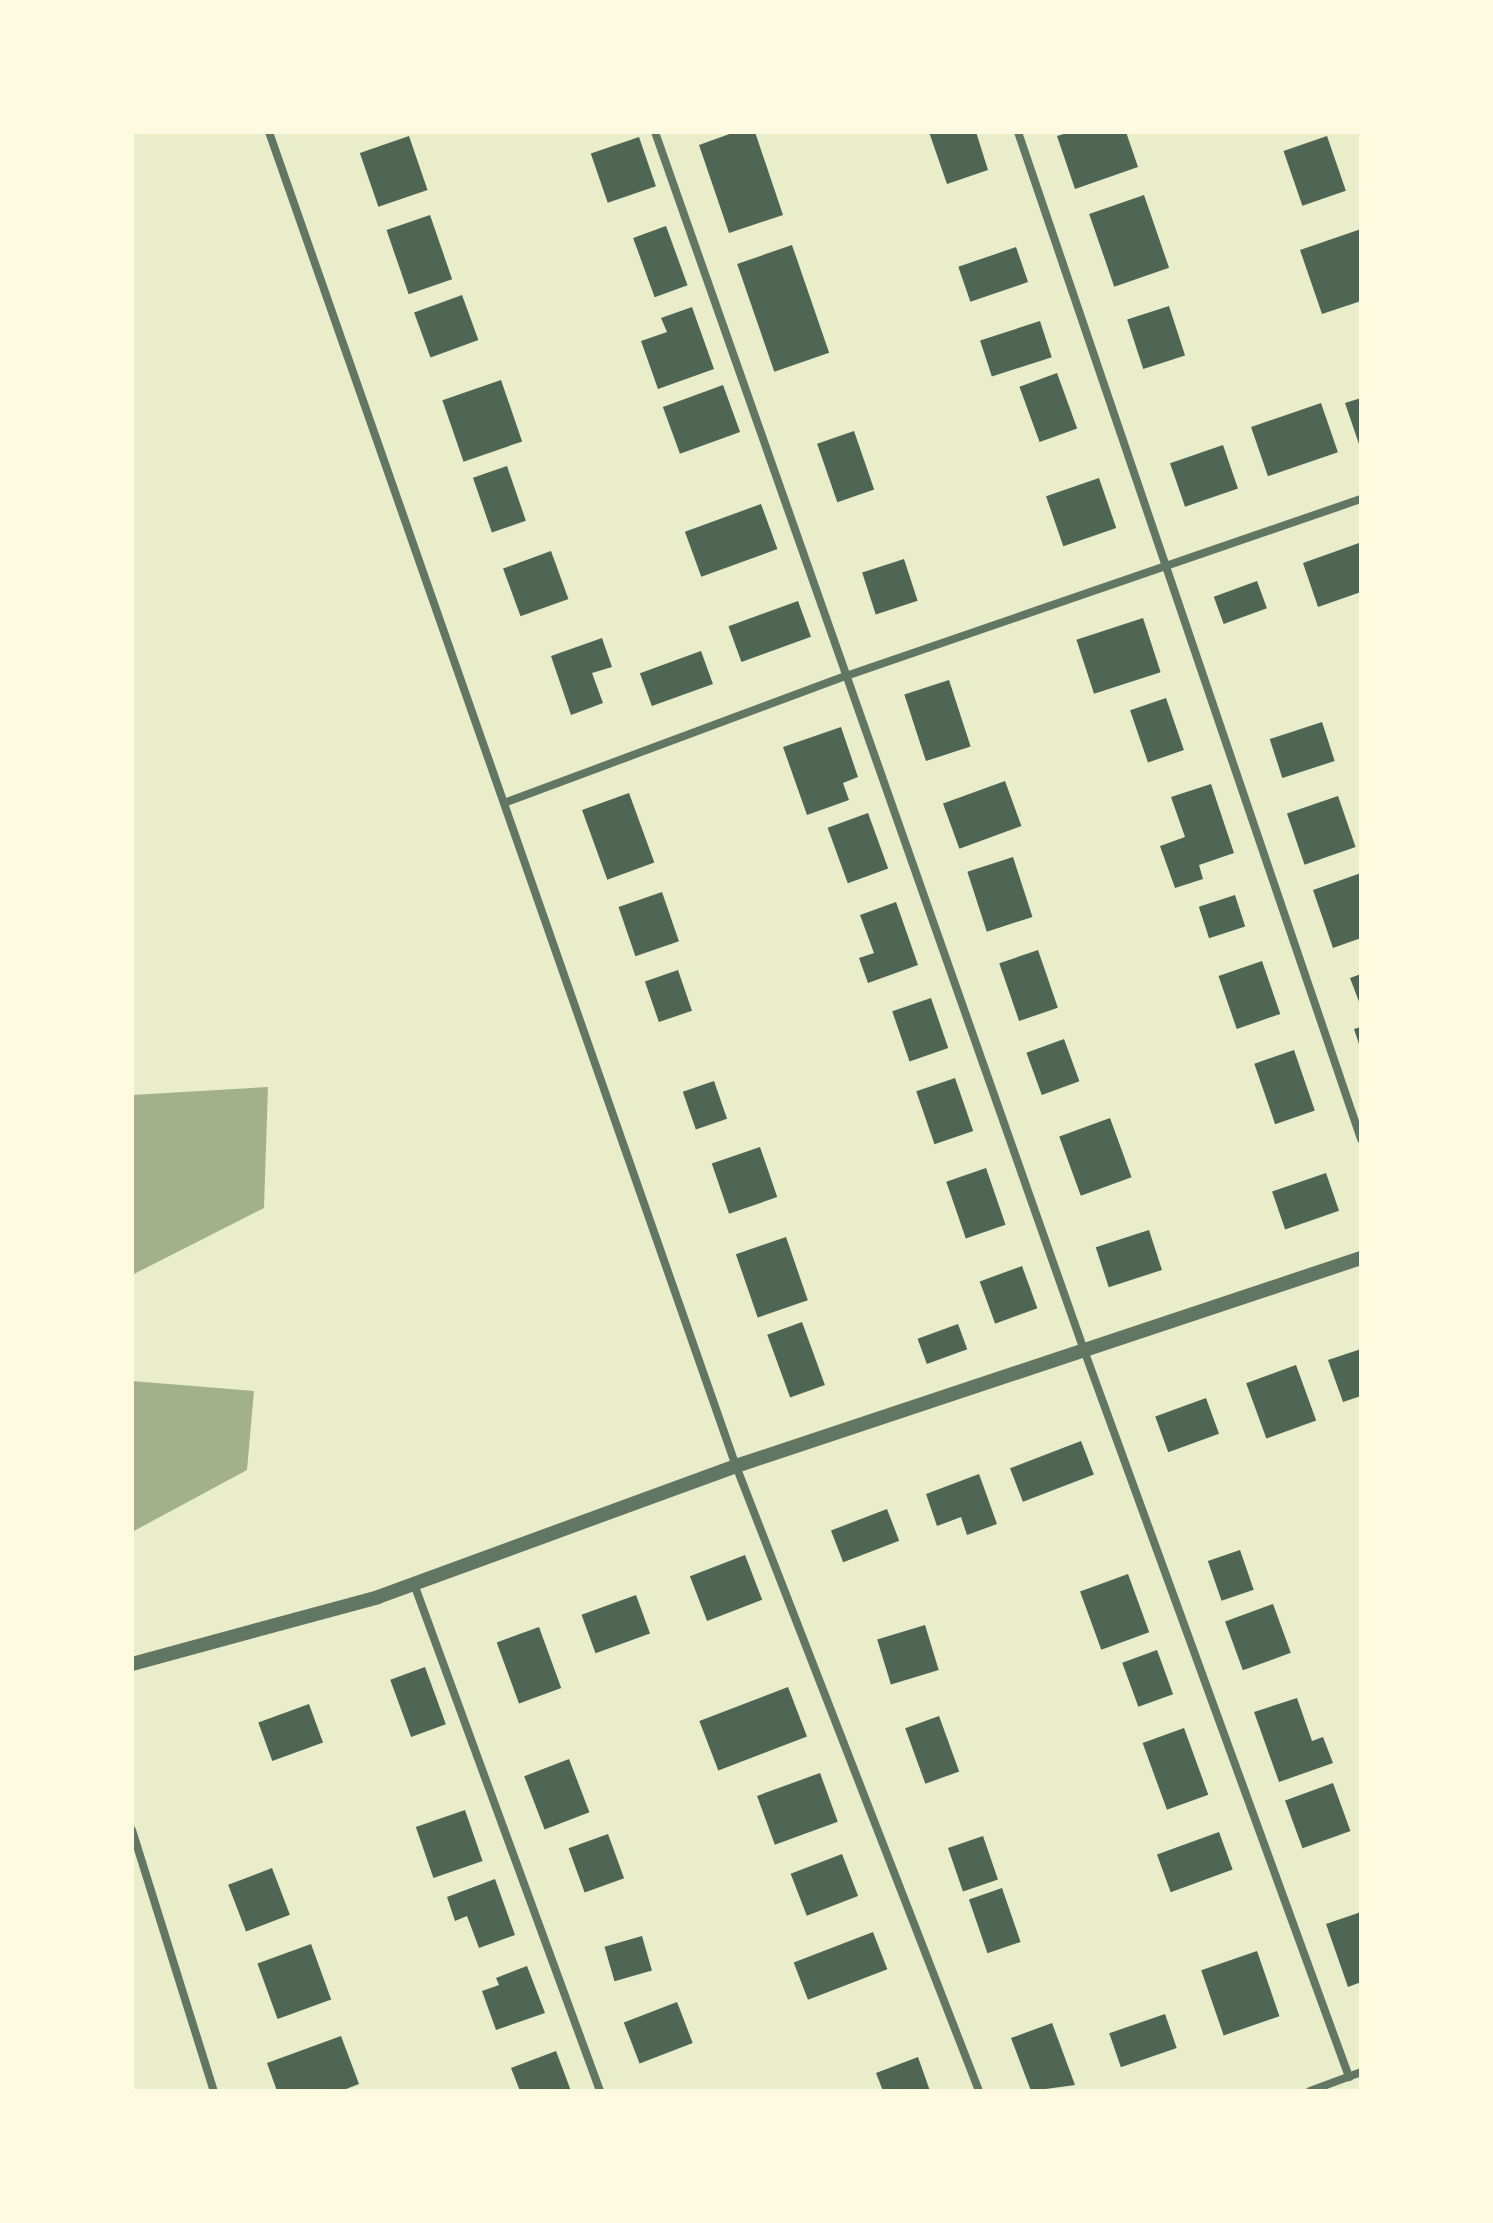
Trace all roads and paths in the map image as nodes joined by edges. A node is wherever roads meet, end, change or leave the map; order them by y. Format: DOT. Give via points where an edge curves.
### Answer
graph roads {
  1 [pos="269,132"];
  2 [pos="655,132"];
  3 [pos="1018,132"];
  4 [pos="1361,499"];
  5 [pos="1166,566"];
  6 [pos="846,676"];
  7 [pos="504,803"];
  8 [pos="1361,1139"];
  9 [pos="1361,1258"];
  10 [pos="1084,1350"];
  11 [pos="736,1466"];
  12 [pos="414,1584"];
  13 [pos="132,1664"];
  14 [pos="132,1830"];
  15 [pos="1361,2072"];
  16 [pos="1349,2077"];
  17 [pos="214,2091"];
  18 [pos="600,2091"];
  19 [pos="979,2091"];
  20 [pos="1310,2091"];
  1 -- 7 [label="street"];
  2 -- 6 [label="street"];
  3 -- 5 [label="street"];
  4 -- 5 [label="street"];
  5 -- 6 [label="street"];
  5 -- 8 [label="street"];
  6 -- 7 [label="street"];
  6 -- 10 [label="street"];
  7 -- 11 [label="street"];
  9 -- 10 [label="street"];
  10 -- 11 [label="street"];
  10 -- 16 [label="street"];
  11 -- 12 [label="street"];
  11 -- 19 [label="street"];
  12 -- 13 [label="street"];
  12 -- 18 [label="street"];
  14 -- 17 [label="street"];
  15 -- 16 [label="street"];
  16 -- 20 [label="street"];
}
